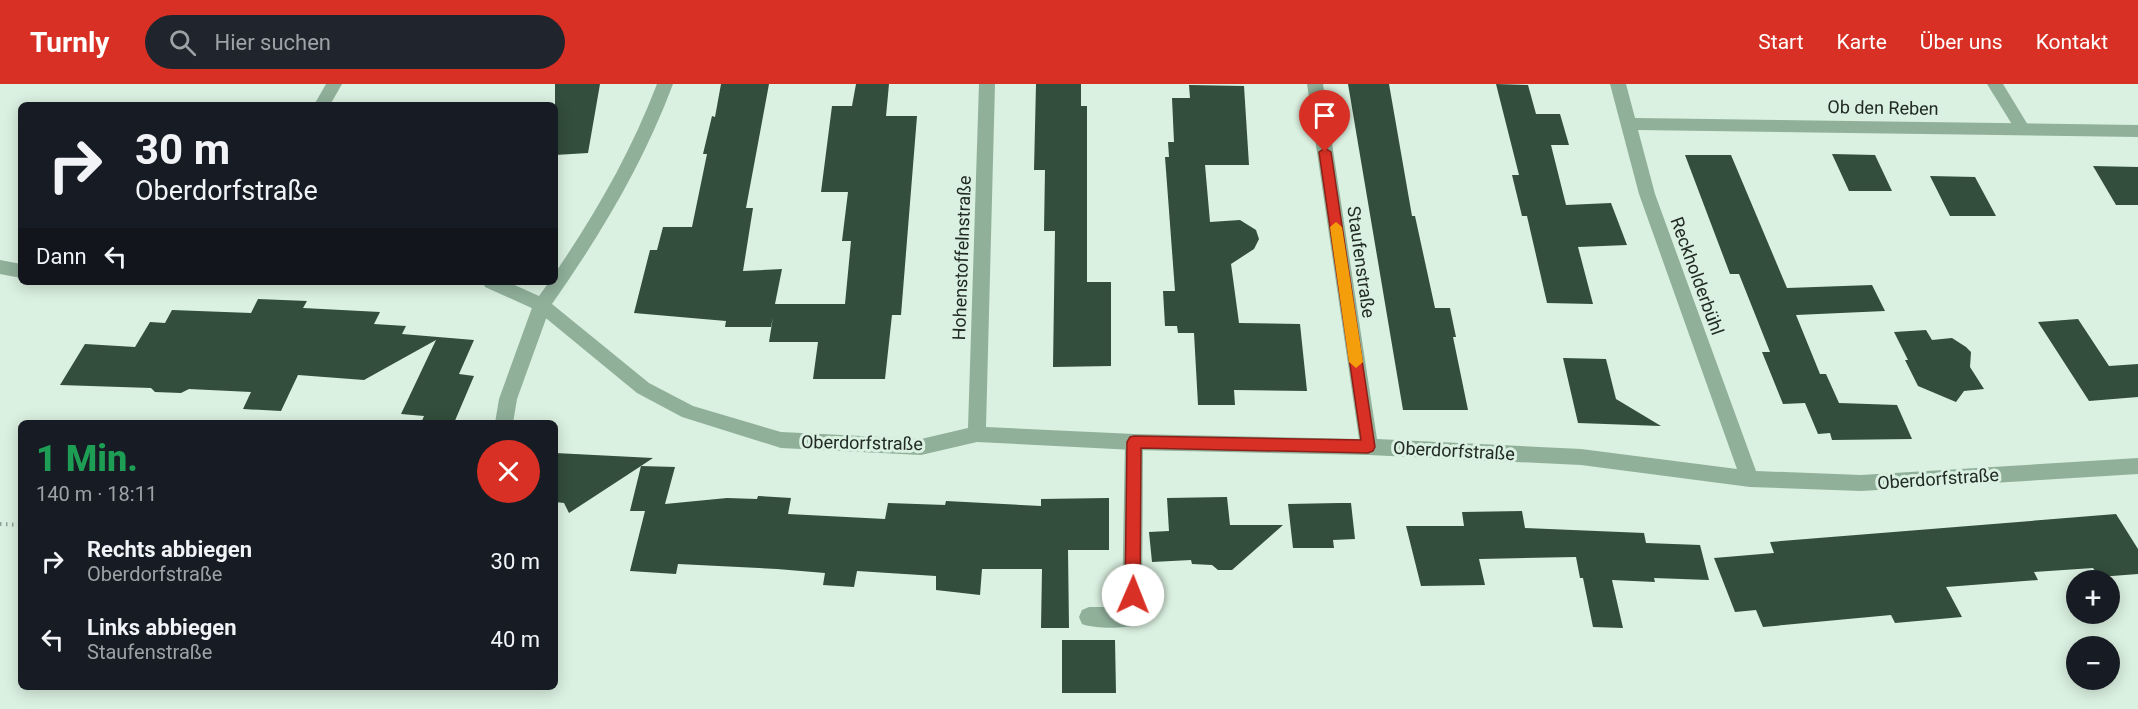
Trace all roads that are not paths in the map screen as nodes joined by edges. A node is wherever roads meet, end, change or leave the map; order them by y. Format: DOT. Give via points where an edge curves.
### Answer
graph roads {
  1 [pos="334,84"];
  2 [pos="665,84"];
  3 [pos="987,84"];
  4 [pos="1315,84"];
  5 [pos="1617,84"];
  6 [pos="1995,84"];
  7 [pos="324,102"];
  8 [pos="1628,124"];
  9 [pos="2022,130"];
  10 [pos="2138,131"];
  11 [pos="0,267"];
  12 [pos="18,270"];
  13 [pos="558,282"];
  14 [pos="498,285"];
  15 [pos="556,285"];
  16 [pos="542,305"];
  17 [pos="504,420"];
  18 [pos="977,434"];
  19 [pos="1134,442"];
  20 [pos="1368,447"];
  21 [pos="2138,466"];
  22 [pos="1750,479"];
  23 [pos="1089,617"];
  1 -- 7 [label="street"];
  2 -- 13 [label="street" via="653,119 608,210"];
  3 -- 18 [label="street, Hohenstoffelnstraße"];
  4 -- 20 [label="street, Staufenstraße"];
  5 -- 8 [label="street, Reckholderbühl"];
  6 -- 9 [label="street"];
  8 -- 9 [label="street, Ob den Reben"];
  8 -- 22 [label="street, Reckholderbühl" via="1647,194"];
  9 -- 10 [label="street, Ob den Reben"];
  11 -- 12 [label="street"];
  14 -- 16 [label="street, Oberdorfstraße"];
  15 -- 16 [label="street"];
  16 -- 17 [label="street" via="508,399"];
  16 -- 18 [label="street, Oberdorfstraße" via="643,388 688,412 781,440 921,447"];
  18 -- 19 [label="street, Oberdorfstraße"];
  19 -- 20 [label="street, Oberdorfstraße"];
  19 -- 23 [label="street" via="1132,616"];
  20 -- 22 [label="street, Oberdorfstraße" via="1581,457"];
  21 -- 22 [label="street, Oberdorfstraße" via="1861,483"];
}
